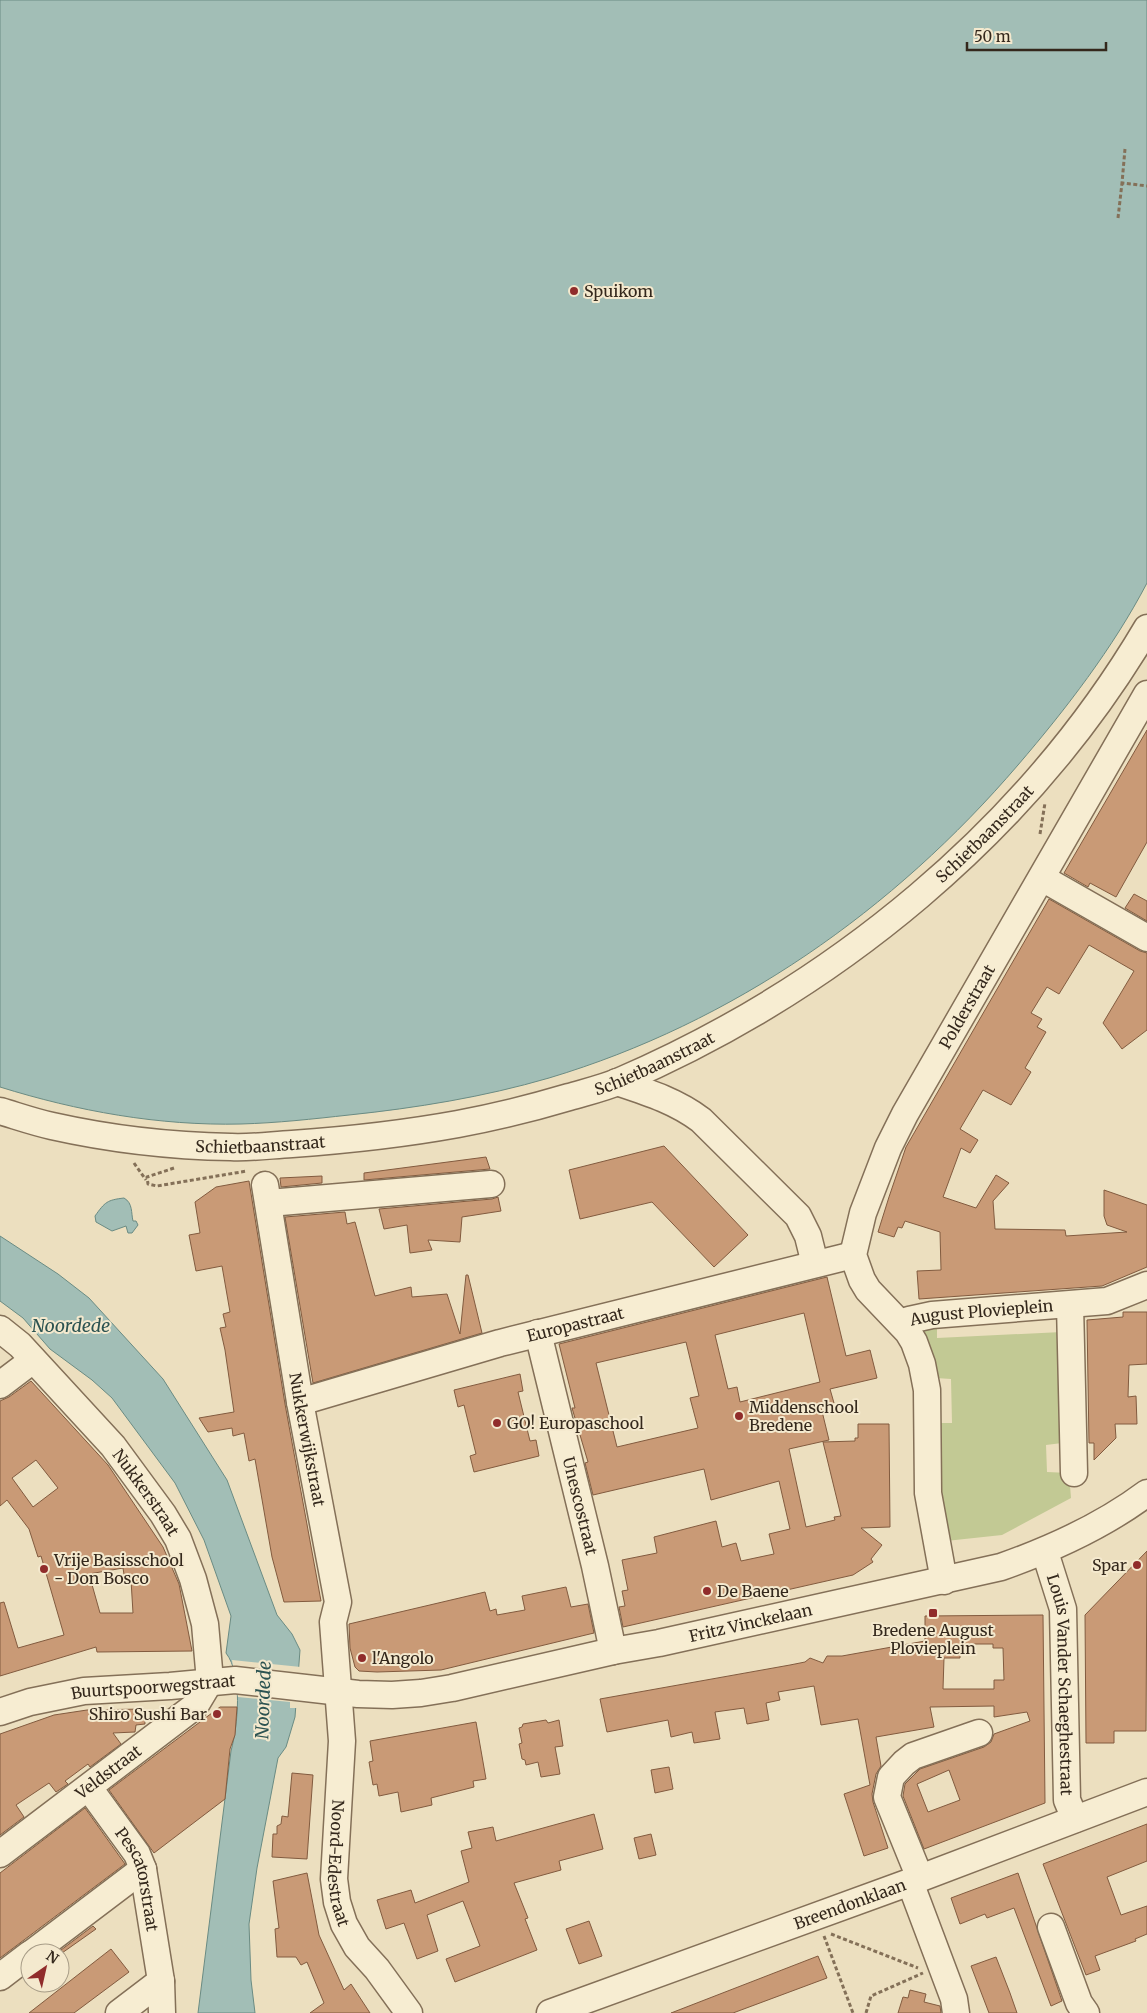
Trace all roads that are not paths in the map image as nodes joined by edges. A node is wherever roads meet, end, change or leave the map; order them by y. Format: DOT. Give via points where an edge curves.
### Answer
graph roads {
  1 [pos="1147,628"];
  2 [pos="1147,694"];
  3 [pos="1042,878"];
  4 [pos="1147,938"];
  5 [pos="617,1082"];
  6 [pos="0,1111"];
  7 [pos="491,1184"];
  8 [pos="853,1255"];
  9 [pos="815,1264"];
  10 [pos="1147,1285"];
  11 [pos="1070,1305"];
  12 [pos="901,1324"];
  13 [pos="0,1329"];
  14 [pos="538,1333"];
  15 [pos="34,1360"];
  16 [pos="0,1385"];
  17 [pos="300,1402"];
  18 [pos="1074,1473"];
  19 [pos="1147,1493"];
  20 [pos="1045,1552"];
  21 [pos="944,1581"];
  22 [pos="613,1651"];
  23 [pos="222,1680"];
  24 [pos="339,1691"];
  25 [pos="0,1712"];
  26 [pos="979,1733"];
  27 [pos="89,1788"];
  28 [pos="1147,1792"];
  29 [pos="1075,1819"];
  30 [pos="0,1854"];
  31 [pos="143,1869"];
  32 [pos="915,1880"];
  33 [pos="1051,1927"];
  34 [pos="45,1943"];
  35 [pos="20,1962"];
  36 [pos="0,1977"];
  37 [pos="167,2003"];
  38 [pos="119,2013"];
  39 [pos="409,2013"];
  40 [pos="550,2013"];
  41 [pos="956,2013"];
  42 [pos="1086,2013"];
  1 -- 5 [label="street, Schietbaanstraat" via="1084,724 1054,761 1010,809 912,903 804,982 738,1022"];
  2 -- 3 [label="street, Polderstraat"];
  3 -- 4 [label="street"];
  3 -- 8 [label="street, Polderstraat" via="905,1114 863,1213"];
  5 -- 6 [label="street, Schietbaanstraat" via="508,1115 434,1129 364,1139 234,1148 116,1138 50,1126"];
  5 -- 9 [label="street" via="661,1097 701,1120 798,1216 808,1236"];
  7 -- 17 [label="street, Nukkerwijkstraat" via="267,1194"];
  8 -- 9 [label="street, Europastraat"];
  8 -- 12 [label="street" via="868,1290"];
  9 -- 14 [label="street, Europastraat"];
  10 -- 11 [label="street" via="1107,1301"];
  11 -- 12 [label="street, August Plovieplein" via="932,1315"];
  11 -- 18 [label="street, August Plovieplein"];
  12 -- 21 [label="street, August Plovieplein" via="914,1342 925,1377 928,1493"];
  13 -- 15 [label="street, Nukkerstraat"];
  14 -- 17 [label="street, Europastraat"];
  14 -- 22 [label="street, Unescostraat"];
  15 -- 16 [label="street"];
  15 -- 23 [label="street, Nukkerstraat" via="113,1446 148,1491 178,1539"];
  17 -- 24 [label="street, Nukkerwijkstraat" via="338,1602 332,1622"];
  19 -- 20 [label="street, Fritz Vinckelaan"];
  20 -- 21 [label="street, Fritz Vinckelaan"];
  20 -- 29 [label="street, Louis Vander Schaeghestraat" via="1063,1609 1067,1800"];
  21 -- 22 [label="street, Fritz Vinckelaan"];
  22 -- 24 [label="street, Fritz Vinckelaan" via="421,1693 374,1695"];
  23 -- 24 [label="street, Buurtspoorwegstraat"];
  23 -- 25 [label="street, Buurtspoorwegstraat" via="84,1691"];
  23 -- 27 [label="street, Veldstraat" via="195,1706"];
  24 -- 39 [label="street, Noord-Edestraat" via="342,1741 334,1879 337,1902 344,1924 357,1947"];
  26 -- 32 [label="street" via="914,1756 891,1777 888,1797"];
  27 -- 30 [label="street, Veldstraat"];
  27 -- 31 [label="street, Pescatorstraat" via="137,1854"];
  28 -- 29 [label="street, Breendonklaan"];
  29 -- 32 [label="street, Breendonklaan"];
  31 -- 34 [label="street"];
  31 -- 37 [label="street, Pescatorstraat"];
  32 -- 40 [label="street, Breendonklaan"];
  32 -- 41 [label="street"];
  33 -- 42 [label="street" via="1079,2003"];
  35 -- 36 [label="street"];
  37 -- 38 [label="street, Pescatorstraat"];
}
